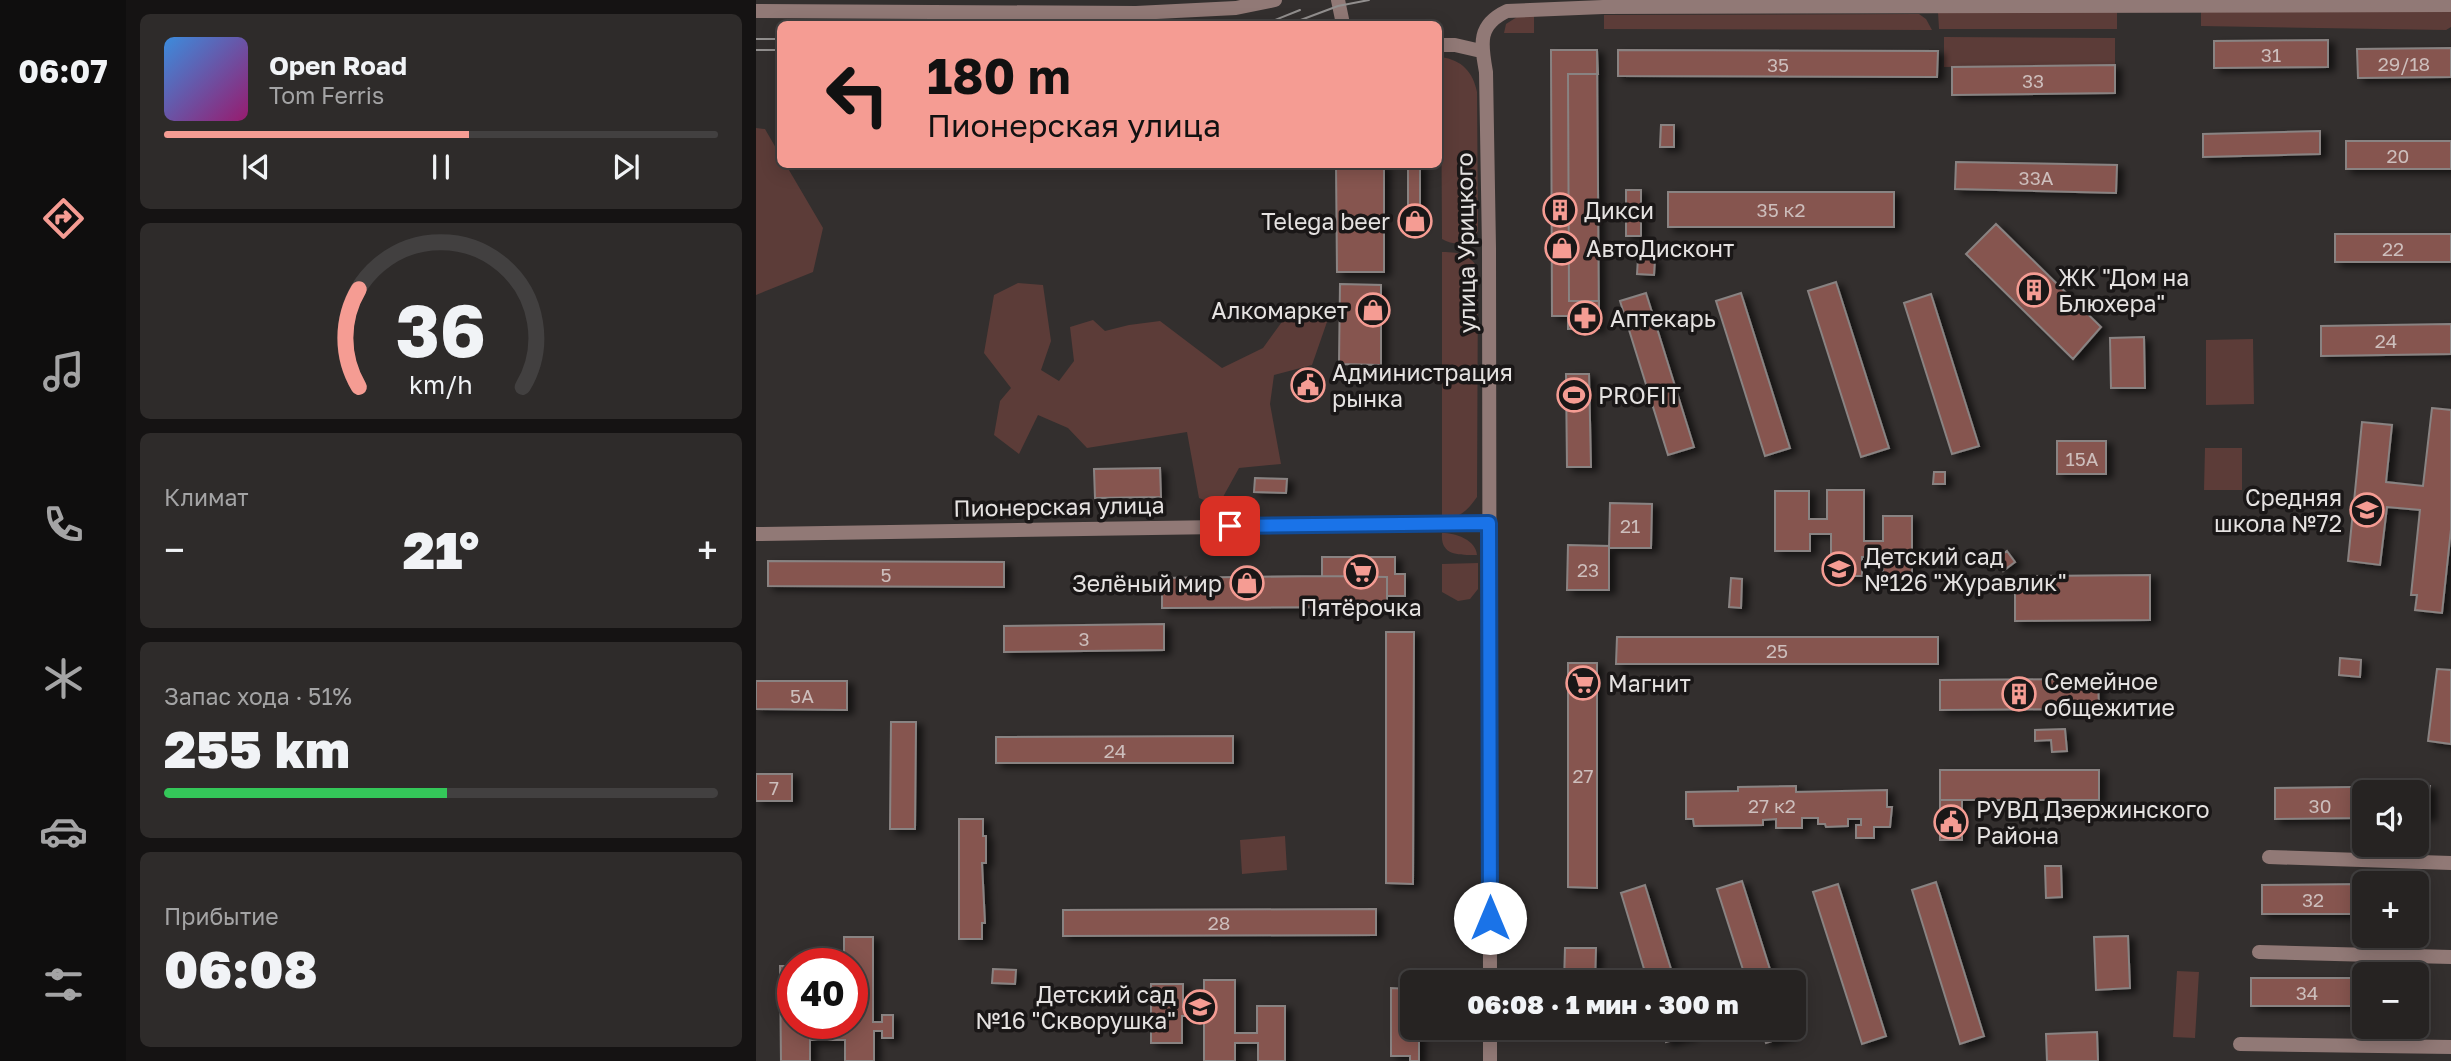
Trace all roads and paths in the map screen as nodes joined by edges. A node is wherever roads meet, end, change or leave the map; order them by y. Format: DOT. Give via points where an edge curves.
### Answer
graph roads {
  1 [pos="1275,0"];
  2 [pos="1338,0"];
  3 [pos="2451,5"];
  4 [pos="756,11"];
  5 [pos="1342,21"];
  6 [pos="1442,45"];
  7 [pos="1481,51"];
  8 [pos="1489,523"];
  9 [pos="756,534"];
  10 [pos="2269,857"];
  11 [pos="2451,863"];
  12 [pos="2259,952"];
  13 [pos="2451,957"];
  14 [pos="1490,970"];
  15 [pos="1490,1040"];
  16 [pos="2240,1044"];
  17 [pos="2451,1047"];
  18 [pos="1490,1061"];
  1 -- 4 [label="street" via="1237,8 1136,13"];
  2 -- 5 [label="street"];
  3 -- 7 [label="street" via="1538,8 1494,17 1481,39"];
  6 -- 7 [label="street"];
  7 -- 8 [label="street, улица Урицкого" via="1486,72 1489,248"];
  8 -- 9 [label="street, Пионерская улица"];
  8 -- 14 [label="street, улица Урицкого"];
  10 -- 11 [label="street"];
  12 -- 13 [label="street"];
  15 -- 18 [label="street"];
  16 -- 17 [label="street"];
}
